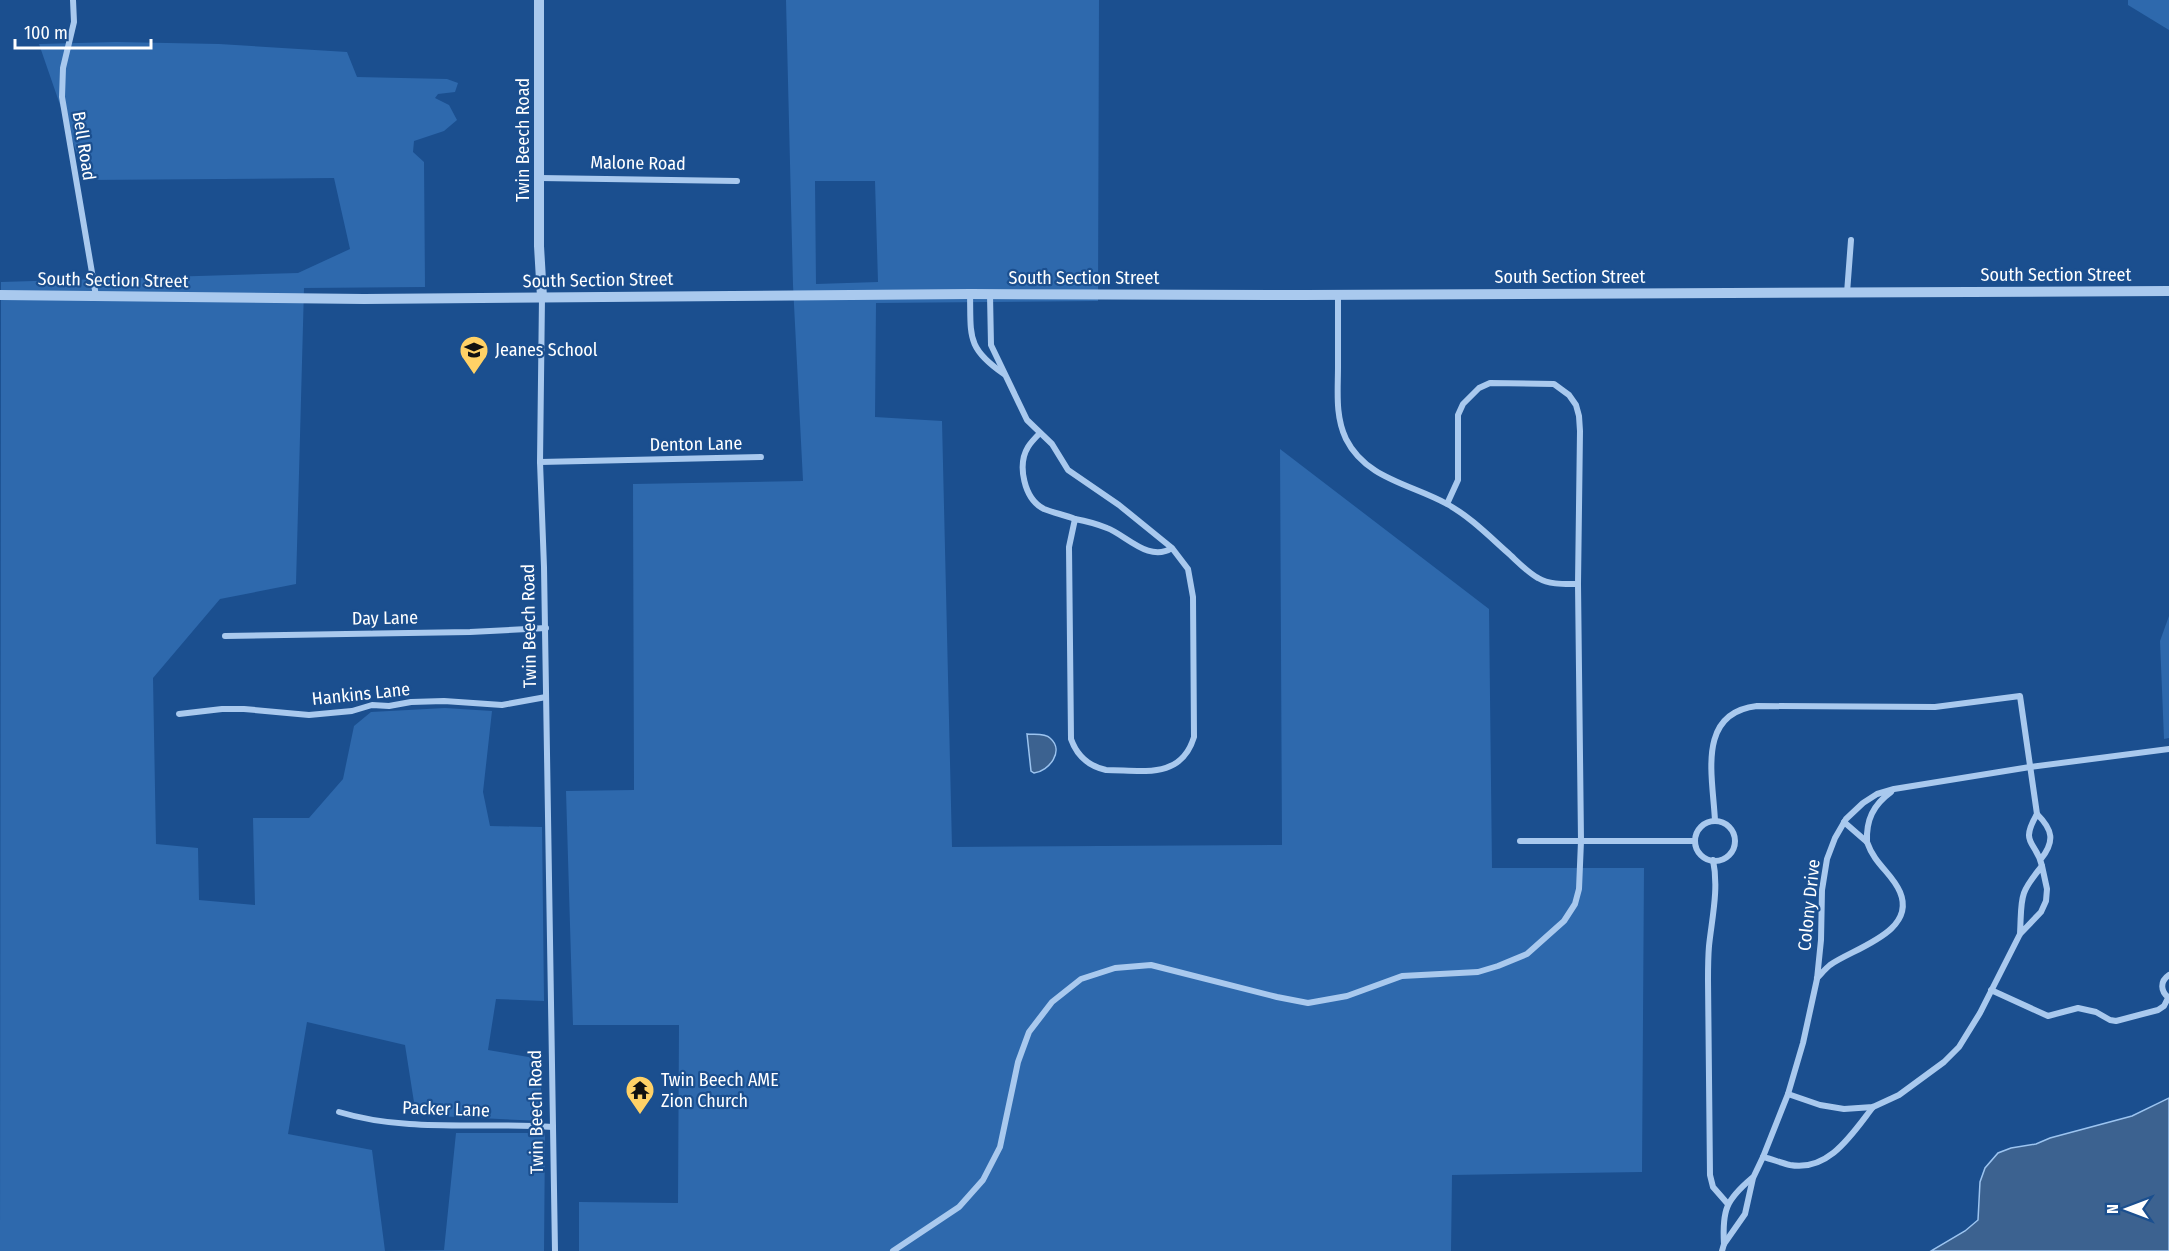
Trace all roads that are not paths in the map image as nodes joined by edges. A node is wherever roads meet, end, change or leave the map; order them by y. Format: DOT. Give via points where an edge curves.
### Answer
graph roads {
  1 [pos="73,0"];
  2 [pos="539,0"];
  3 [pos="540,178"];
  4 [pos="737,181"];
  5 [pos="1851,240"];
  6 [pos="2169,291"];
  7 [pos="1847,293"];
  8 [pos="970,294"];
  9 [pos="1338,294"];
  10 [pos="0,295"];
  11 [pos="990,295"];
  12 [pos="96,296"];
  13 [pos="542,297"];
  14 [pos="1004,374"];
  15 [pos="1040,433"];
  16 [pos="761,458"];
  17 [pos="540,462"];
  18 [pos="1447,504"];
  19 [pos="1075,519"];
  20 [pos="1172,548"];
  21 [pos="1578,584"];
  22 [pos="546,628"];
  23 [pos="225,636"];
  24 [pos="546,698"];
  25 [pos="179,714"];
  26 [pos="2169,749"];
  27 [pos="2030,767"];
  28 [pos="1894,789"];
  29 [pos="2037,814"];
  30 [pos="1715,821"];
  31 [pos="1844,822"];
  32 [pos="1520,841"];
  33 [pos="1581,841"];
  34 [pos="1695,841"];
  35 [pos="1867,842"];
  36 [pos="1713,860"];
  37 [pos="2042,862"];
  38 [pos="2020,934"];
  39 [pos="2169,975"];
  40 [pos="1816,979"];
  41 [pos="1991,990"];
  42 [pos="2169,998"];
  43 [pos="1788,1094"];
  44 [pos="1873,1107"];
  45 [pos="339,1112"];
  46 [pos="553,1127"];
  47 [pos="1763,1157"];
  48 [pos="1753,1178"];
  49 [pos="1727,1203"];
  50 [pos="1723,1248"];
  51 [pos="555,1251"];
  52 [pos="893,1251"];
  1 -- 12 [label="street, Bell Road" via="74,22 63,68 62,97"];
  2 -- 3 [label="street, Twin Beech Road"];
  3 -- 4 [label="street, Malone Road"];
  3 -- 13 [label="street, Twin Beech Road"];
  5 -- 7 [label="street"];
  6 -- 7 [label="street, South Section Street"];
  7 -- 9 [label="street, South Section Street"];
  8 -- 11 [label="street, South Section Street"];
  8 -- 13 [label="street, South Section Street"];
  8 -- 14 [label="street" via="974,346 984,360"];
  9 -- 11 [label="street, South Section Street"];
  9 -- 18 [label="street" via="1338,406 1347,440 1371,469"];
  10 -- 12 [label="street, South Section Street"];
  11 -- 14 [label="street" via="991,345"];
  12 -- 13 [label="street, South Section Street"];
  13 -- 17 [label="street, Twin Beech Road"];
  14 -- 15 [label="street" via="1028,420"];
  15 -- 19 [label="street" via="1024,457 1027,491 1042,508"];
  15 -- 20 [label="street" via="1068,470"];
  16 -- 17 [label="street, Denton Lane"];
  17 -- 22 [label="street, Twin Beech Road"];
  18 -- 21 [label="street" via="1540,580"];
  18 -- 21 [label="street" via="1458,480 1457,427 1463,404 1490,383 1554,384 1569,395 1579,416"];
  19 -- 20 [label="street" via="1108,528 1143,549 1164,552"];
  19 -- 20 [label="street" via="1068,546 1071,739 1080,757 1106,771 1164,770 1183,758 1194,737 1193,597 1188,569"];
  21 -- 33 [label="street"];
  22 -- 23 [label="street, Day Lane"];
  22 -- 24 [label="street, Twin Beech Road"];
  24 -- 25 [label="street, Hankins Lane" via="502,705 411,702 309,715 244,709"];
  24 -- 46 [label="street, Twin Beech Road"];
  26 -- 27 [label="street, Colony Drive"];
  27 -- 28 [label="street, Colony Drive"];
  27 -- 29 [label="street"];
  27 -- 30 [label="street" via="2020,696 1935,707 1749,707 1728,716 1715,735"];
  28 -- 31 [label="street, Colony Drive" via="1870,798"];
  28 -- 35 [label="street" via="1871,814"];
  29 -- 37 [label="street" via="2028,836"];
  29 -- 37 [label="street" via="2050,834"];
  30 -- 34 [label="street" via="1702,825"];
  30 -- 36 [label="street" via="1731,829 1734,841 1730,853"];
  31 -- 35 [label="street"];
  31 -- 40 [label="street, Colony Drive" via="1827,858"];
  32 -- 33 [label="street"];
  33 -- 34 [label="street"];
  33 -- 52 [label="street" via="1580,889 1570,913 1527,954 1498,966 1468,973 1402,976 1347,996 1308,1003 1151,965 1115,968 1082,979 1052,1002 1029,1032 1018,1062 1000,1147 983,1180 959,1207"];
  34 -- 36 [label="street" via="1699,852"];
  35 -- 40 [label="street" via="1872,856 1901,894 1902,915 1888,932 1829,966"];
  36 -- 49 [label="street" via="1708,980 1710,1174 1713,1187"];
  37 -- 38 [label="street" via="2021,896"];
  37 -- 38 [label="street" via="2046,901"];
  38 -- 41 [label="street"];
  39 -- 42 [label="street" via="2162,987"];
  40 -- 43 [label="street, Colony Drive"];
  41 -- 42 [label="street" via="2048,1016 2078,1008 2116,1021 2158,1010"];
  41 -- 44 [label="street" via="1959,1047 1944,1062 1899,1095"];
  43 -- 44 [label="street" via="1836,1108"];
  43 -- 47 [label="street, Colony Drive"];
  44 -- 47 [label="street" via="1827,1159 1791,1165"];
  45 -- 46 [label="street, Packer Lane" via="358,1118 412,1123"];
  46 -- 51 [label="street, Twin Beech Road"];
  47 -- 48 [label="street, Colony Drive"];
  48 -- 49 [label="street, Colony Drive"];
  48 -- 50 [label="street, Colony Drive" via="1745,1214"];
  49 -- 50 [label="street, Colony Drive"];
}
